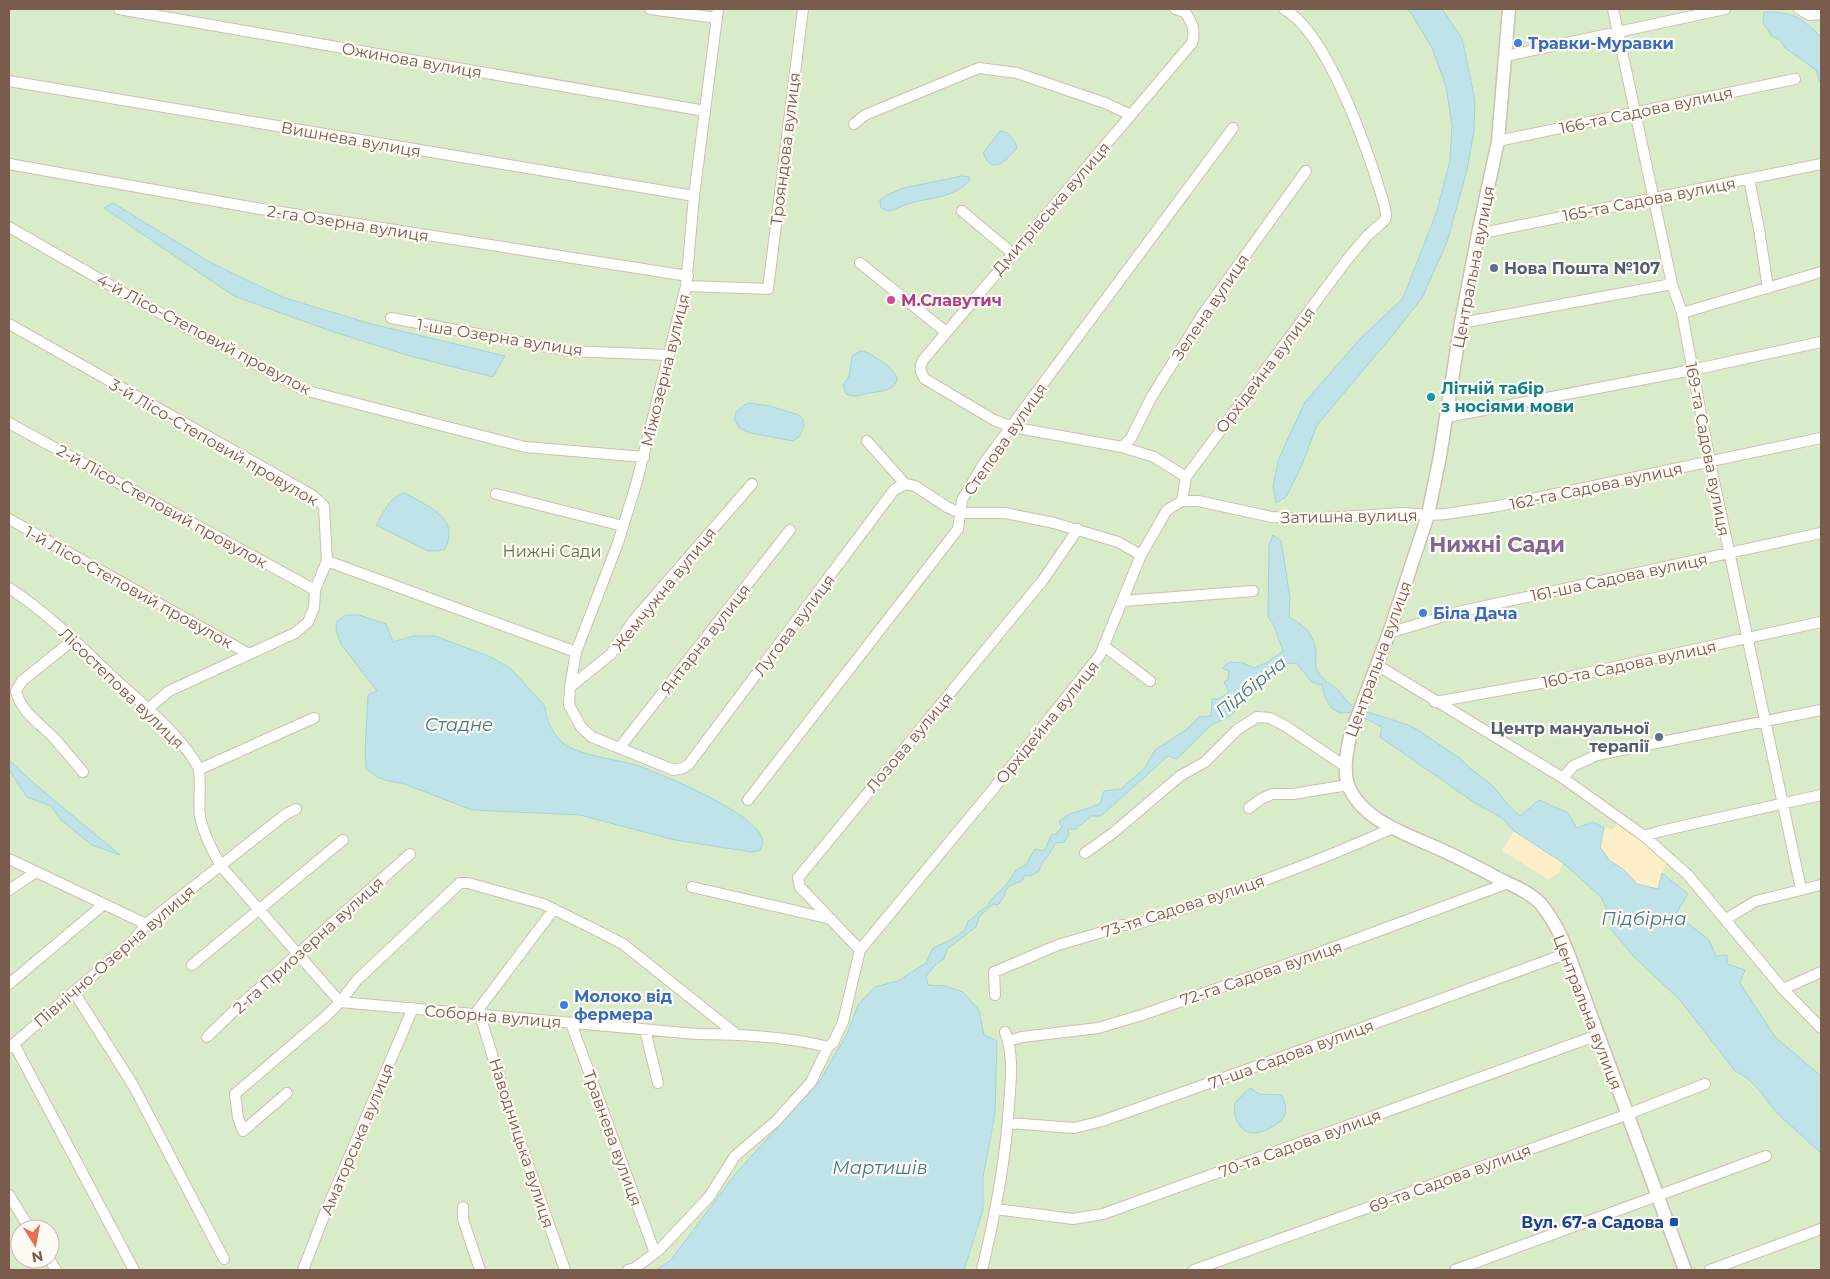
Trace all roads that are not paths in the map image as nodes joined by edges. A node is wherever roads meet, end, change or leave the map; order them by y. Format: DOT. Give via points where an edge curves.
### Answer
graph roads {
  1 [pos="119,9"];
  2 [pos="650,9"];
  3 [pos="802,9"];
  4 [pos="1174,9"];
  5 [pos="1284,9"];
  6 [pos="1509,9"];
  7 [pos="1613,9"];
  8 [pos="1719,9"];
  9 [pos="1800,9"];
  10 [pos="717,13"];
  11 [pos="1821,14"];
  12 [pos="1618,32"];
  13 [pos="1506,56"];
  14 [pos="1795,79"];
  15 [pos="9,81"];
  16 [pos="705,111"];
  17 [pos="1636,112"];
  18 [pos="1131,115"];
  19 [pos="854,124"];
  20 [pos="1234,128"];
  21 [pos="1498,141"];
  22 [pos="9,164"];
  23 [pos="1821,164"];
  24 [pos="1306,171"];
  25 [pos="1749,179"];
  26 [pos="694,196"];
  27 [pos="1654,198"];
  28 [pos="962,212"];
  29 [pos="9,227"];
  30 [pos="1478,234"];
  31 [pos="1012,253"];
  32 [pos="860,263"];
  33 [pos="1821,272"];
  34 [pos="687,281"];
  35 [pos="1672,284"];
  36 [pos="1768,288"];
  37 [pos="768,289"];
  38 [pos="1682,313"];
  39 [pos="391,318"];
  40 [pos="9,324"];
  41 [pos="1461,324"];
  42 [pos="946,332"];
  43 [pos="1821,342"];
  44 [pos="669,355"];
  45 [pos="1692,370"];
  46 [pos="1447,417"];
  47 [pos="9,422"];
  48 [pos="1012,426"];
  49 [pos="1821,438"];
  50 [pos="867,441"];
  51 [pos="1122,447"];
  52 [pos="644,458"];
  53 [pos="1710,462"];
  54 [pos="1186,477"];
  55 [pos="752,484"];
  56 [pos="905,484"];
  57 [pos="496,494"];
  58 [pos="1182,501"];
  59 [pos="960,513"];
  60 [pos="1428,515"];
  61 [pos="9,519"];
  62 [pos="623,526"];
  63 [pos="1078,529"];
  64 [pos="790,530"];
  65 [pos="1821,534"];
  66 [pos="1729,553"];
  67 [pos="1141,555"];
  68 [pos="327,561"];
  69 [pos="9,588"];
  70 [pos="314,590"];
  71 [pos="1253,591"];
  72 [pos="1123,601"];
  73 [pos="1821,622"];
  74 [pos="1389,633"];
  75 [pos="1748,638"];
  76 [pos="73,640"];
  77 [pos="1104,646"];
  78 [pos="576,652"];
  79 [pos="249,654"];
  80 [pos="1377,666"];
  81 [pos="1150,681"];
  82 [pos="570,687"];
  83 [pos="1435,702"];
  84 [pos="148,709"];
  85 [pos="1821,710"];
  86 [pos="314,718"];
  87 [pos="1766,722"];
  88 [pos="620,747"];
  89 [pos="1346,767"];
  90 [pos="200,769"];
  91 [pos="83,772"];
  92 [pos="1563,778"];
  93 [pos="1348,785"];
  94 [pos="1821,795"];
  95 [pos="748,800"];
  96 [pos="1784,803"];
  97 [pos="1249,808"];
  98 [pos="296,809"];
  99 [pos="1393,828"];
  100 [pos="1644,836"];
  101 [pos="343,840"];
  102 [pos="1085,853"];
  103 [pos="410,854"];
  104 [pos="9,859"];
  105 [pos="220,865"];
  106 [pos="36,872"];
  107 [pos="1508,883"];
  108 [pos="1821,885"];
  109 [pos="692,887"];
  110 [pos="1801,889"];
  111 [pos="9,890"];
  112 [pos="104,904"];
  113 [pos="554,909"];
  114 [pos="260,910"];
  115 [pos="832,919"];
  116 [pos="1726,919"];
  117 [pos="146,924"];
  118 [pos="860,950"];
  119 [pos="1568,953"];
  120 [pos="298,954"];
  121 [pos="192,964"];
  122 [pos="1821,972"];
  123 [pos="9,984"];
  124 [pos="1783,989"];
  125 [pos="74,992"];
  126 [pos="995,995"];
  127 [pos="340,1002"];
  128 [pos="413,1008"];
  129 [pos="478,1015"];
  130 [pos="571,1023"];
  131 [pos="1821,1028"];
  132 [pos="645,1030"];
  133 [pos="736,1034"];
  134 [pos="1598,1035"];
  135 [pos="207,1037"];
  136 [pos="12,1046"];
  137 [pos="828,1047"];
  138 [pos="658,1082"];
  139 [pos="1705,1084"];
  140 [pos="287,1093"];
  141 [pos="1627,1114"];
  142 [pos="1008,1123"];
  143 [pos="1766,1156"];
  144 [pos="9,1195"];
  145 [pos="1658,1196"];
  146 [pos="463,1207"];
  147 [pos="996,1209"];
  148 [pos="24,1219"];
  149 [pos="1821,1229"];
  150 [pos="655,1253"];
  151 [pos="224,1259"];
  152 [pos="134,1270"];
  153 [pos="303,1270"];
  154 [pos="480,1270"];
  155 [pos="565,1270"];
  156 [pos="628,1270"];
  157 [pos="982,1270"];
  158 [pos="1194,1270"];
  159 [pos="1455,1270"];
  160 [pos="1685,1270"];
  161 [pos="1710,1270"];
  1 -- 16 [label="street, Ожинова вулиця"];
  2 -- 10 [label="street"];
  3 -- 37 [label="street, Трояндова вулиця"];
  4 -- 18 [label="street, Дмитрівська вулиця" via="1185,12 1194,26 1192,44"];
  5 -- 54 [label="street, Орхідейна вулиця" via="1302,22 1339,84 1363,138 1385,220 1346,261"];
  6 -- 13 [label="street, Центральна вулиця"];
  7 -- 12 [label="street, 169-та Садова вулиця"];
  8 -- 12 [label="street"];
  9 -- 11 [label="street" via="1810,15"];
  10 -- 16 [label="street, Міжозерна вулиця"];
  12 -- 13 [label="street"];
  12 -- 17 [label="street, 169-та Садова вулиця"];
  13 -- 21 [label="street, Центральна вулиця"];
  14 -- 17 [label="street, 166-та Садова вулиця"];
  15 -- 26 [label="street, Вишнева вулиця"];
  16 -- 26 [label="street, Міжозерна вулиця"];
  17 -- 21 [label="street, 166-та Садова вулиця"];
  17 -- 27 [label="street, 169-та Садова вулиця"];
  18 -- 19 [label="street" via="1017,73 979,68 865,115"];
  18 -- 31 [label="street, Дмитрівська вулиця"];
  20 -- 48 [label="street, Степова вулиця"];
  21 -- 30 [label="street, Центральна вулиця"];
  22 -- 34 [label="street, 2-га Озерна вулиця"];
  23 -- 25 [label="street, 165-та Садова вулиця"];
  24 -- 51 [label="street, Зелена вулиця" via="1203,314 1151,398 1131,438"];
  25 -- 27 [label="street, 165-та Садова вулиця"];
  25 -- 36 [label="street"];
  26 -- 34 [label="street, Міжозерна вулиця"];
  27 -- 30 [label="street, 165-та Садова вулиця"];
  27 -- 35 [label="street, 169-та Садова вулиця"];
  28 -- 31 [label="street"];
  29 -- 52 [label="street, 4-й Лісо-Степовий провулок" via="304,390 525,446"];
  30 -- 41 [label="street, Центральна вулиця"];
  31 -- 42 [label="street, Дмитрівська вулиця"];
  32 -- 42 [label="street"];
  33 -- 36 [label="street"];
  34 -- 37 [label="street, 2-га Озерна вулиця"];
  34 -- 44 [label="street, Міжозерна вулиця"];
  35 -- 38 [label="street, 169-та Садова вулиця"];
  35 -- 41 [label="street"];
  36 -- 38 [label="street"];
  38 -- 45 [label="street, 169-та Садова вулиця"];
  39 -- 44 [label="street, 1-ша Озерна вулиця" via="570,350"];
  40 -- 68 [label="street, 3-й Лісо-Степовий провулок" via="312,495 324,506"];
  41 -- 46 [label="street, Центральна вулиця"];
  42 -- 48 [label="street, Дмитрівська вулиця" via="922,360 920,373 938,388 994,420"];
  43 -- 45 [label="street"];
  44 -- 52 [label="street, Міжозерна вулиця"];
  45 -- 46 [label="street"];
  45 -- 53 [label="street, 169-та Садова вулиця"];
  46 -- 60 [label="street, Центральна вулиця"];
  47 -- 70 [label="street, 2-й Лісо-Степовий провулок"];
  48 -- 51 [label="street, Дмитрівська вулиця"];
  48 -- 59 [label="street, Степова вулиця" via="984,463 962,500"];
  49 -- 53 [label="street, 162-га Садова вулиця"];
  50 -- 56 [label="street"];
  51 -- 54 [label="street, Дмитрівська вулиця" via="1154,457"];
  52 -- 62 [label="street, Міжозерна вулиця"];
  53 -- 60 [label="street, 162-га Садова вулиця" via="1498,506"];
  53 -- 66 [label="street, 169-та Садова вулиця"];
  54 -- 58 [label="street, Орхідейна вулиця"];
  55 -- 82 [label="street, Жемчужна вулиця" via="634,621 611,654"];
  56 -- 59 [label="street" via="915,486"];
  56 -- 88 [label="street, Лугова вулиця" via="894,490 683,768 674,770"];
  57 -- 62 [label="street"];
  58 -- 60 [label="street, Затишна вулиця" via="1198,501 1288,519 1402,513"];
  58 -- 67 [label="street, Орхідейна вулиця" via="1168,510"];
  59 -- 63 [label="street" via="1005,513"];
  59 -- 95 [label="street, Степова вулиця" via="958,529"];
  60 -- 74 [label="street, Центральна вулиця"];
  61 -- 79 [label="street, 1-й Лісо-Степовий провулок"];
  62 -- 78 [label="street, Міжозерна вулиця"];
  63 -- 67 [label="street" via="1118,542"];
  63 -- 115 [label="street, Лозова вулиця" via="1043,580 798,878 800,887"];
  64 -- 88 [label="street, Янтарна вулиця"];
  65 -- 66 [label="street, 161-ша Садова вулиця"];
  66 -- 74 [label="street, 161-ша Садова вулиця" via="1458,612"];
  66 -- 75 [label="street, 169-та Садова вулиця"];
  67 -- 72 [label="street, Орхідейна вулиця"];
  68 -- 70 [label="street"];
  68 -- 78 [label="street"];
  69 -- 76 [label="street, Лісостепова вулиця"];
  70 -- 79 [label="street" via="314,608 308,622 295,634"];
  71 -- 72 [label="street"];
  72 -- 77 [label="street, Орхідейна вулиця"];
  73 -- 75 [label="street, 160-та Садова вулиця"];
  74 -- 80 [label="street, Центральна вулиця"];
  75 -- 83 [label="street, 160-та Садова вулиця" via="1541,683"];
  75 -- 87 [label="street, 169-та Садова вулиця"];
  76 -- 84 [label="street, Лісостепова вулиця"];
  76 -- 91 [label="street" via="22,681 16,691 23,708"];
  77 -- 81 [label="street"];
  77 -- 118 [label="street, Орхідейна вулиця" via="996,786"];
  78 -- 82 [label="street, Міжозерна вулиця"];
  79 -- 84 [label="street" via="169,692"];
  80 -- 83 [label="street"];
  80 -- 89 [label="street, Центральна вулиця" via="1350,736"];
  82 -- 88 [label="street, Міжозерна вулиця" via="569,705 576,720 592,737"];
  83 -- 92 [label="street"];
  84 -- 90 [label="street, Лісостепова вулиця" via="185,747"];
  85 -- 87 [label="street"];
  86 -- 90 [label="street"];
  87 -- 92 [label="street" via="1597,755 1573,766"];
  87 -- 96 [label="street, 169-та Садова вулиця"];
  89 -- 93 [label="street, Центральна вулиця"];
  89 -- 102 [label="street" via="1287,726 1270,718 1257,717 1238,729 1205,762 1180,776"];
  90 -- 105 [label="street" via="200,816"];
  92 -- 100 [label="street"];
  93 -- 97 [label="street" via="1272,794"];
  93 -- 99 [label="street, Центральна вулиця" via="1362,806"];
  94 -- 96 [label="street"];
  96 -- 100 [label="street"];
  96 -- 110 [label="street, 169-та Садова вулиця"];
  98 -- 105 [label="street, Північно-Озерна вулиця"];
  99 -- 107 [label="street, Центральна вулиця"];
  99 -- 126 [label="street, 73-тя Садова вулиця" via="1322,860 1201,904 1058,945 1002,968 994,972"];
  100 -- 116 [label="street" via="1688,875"];
  101 -- 114 [label="street"];
  103 -- 120 [label="street, 2-га Приозерна вулиця"];
  104 -- 106 [label="street"];
  105 -- 114 [label="street"];
  105 -- 117 [label="street, Північно-Озерна вулиця"];
  106 -- 111 [label="street"];
  106 -- 112 [label="street"];
  107 -- 119 [label="street, Центральна вулиця" via="1526,892 1551,917"];
  107 -- 142 [label="street, 72-га Садова вулиця" via="1142,1015 1098,1028 1007,1037 1012,1062"];
  108 -- 110 [label="street"];
  109 -- 115 [label="street"];
  110 -- 116 [label="street" via="1756,901"];
  112 -- 117 [label="street"];
  112 -- 123 [label="street"];
  113 -- 127 [label="street" via="460,883 357,980"];
  113 -- 129 [label="street"];
  113 -- 133 [label="street" via="622,944"];
  114 -- 120 [label="street"];
  114 -- 121 [label="street"];
  115 -- 118 [label="street, Лозова вулиця"];
  116 -- 124 [label="street"];
  117 -- 125 [label="street, Північно-Озерна вулиця" via="135,939"];
  118 -- 137 [label="street, Орхідейна вулиця" via="843,1022"];
  119 -- 134 [label="street, Центральна вулиця"];
  119 -- 142 [label="street, 71-ша Садова вулиця" via="1102,1121 1074,1128"];
  120 -- 127 [label="street"];
  120 -- 135 [label="street, 2-га Приозерна вулиця"];
  122 -- 124 [label="street"];
  124 -- 131 [label="street"];
  125 -- 136 [label="street, Північно-Озерна вулиця"];
  125 -- 151 [label="street" via="133,1085"];
  127 -- 128 [label="street, Соборна вулиця"];
  127 -- 140 [label="street" via="235,1094 243,1130"];
  128 -- 129 [label="street, Соборна вулиця"];
  128 -- 153 [label="street, Аматорська вулиця"];
  129 -- 130 [label="street, Соборна вулиця"];
  129 -- 155 [label="street, Наводницька вулиця"];
  130 -- 132 [label="street, Соборна вулиця"];
  130 -- 150 [label="street, Травнева вулиця"];
  132 -- 133 [label="street, Соборна вулиця"];
  132 -- 138 [label="street"];
  133 -- 137 [label="street, Соборна вулиця"];
  134 -- 141 [label="street, Центральна вулиця"];
  134 -- 147 [label="street, 70-та Садова вулиця" via="1103,1214 1074,1219"];
  136 -- 152 [label="street"];
  137 -- 150 [label="street, Орхідейна вулиця" via="811,1082 776,1120 735,1156 709,1197"];
  139 -- 141 [label="street, 69-та Садова вулиця"];
  141 -- 145 [label="street, Центральна вулиця"];
  141 -- 158 [label="street, 69-та Садова вулиця"];
  142 -- 147 [label="street"];
  143 -- 145 [label="street"];
  144 -- 148 [label="street"];
  145 -- 159 [label="street"];
  145 -- 160 [label="street, Центральна вулиця"];
  146 -- 154 [label="street" via="463,1219"];
  147 -- 157 [label="street"];
  149 -- 161 [label="street"];
  150 -- 156 [label="street, Орхідейна вулиця"];
}
